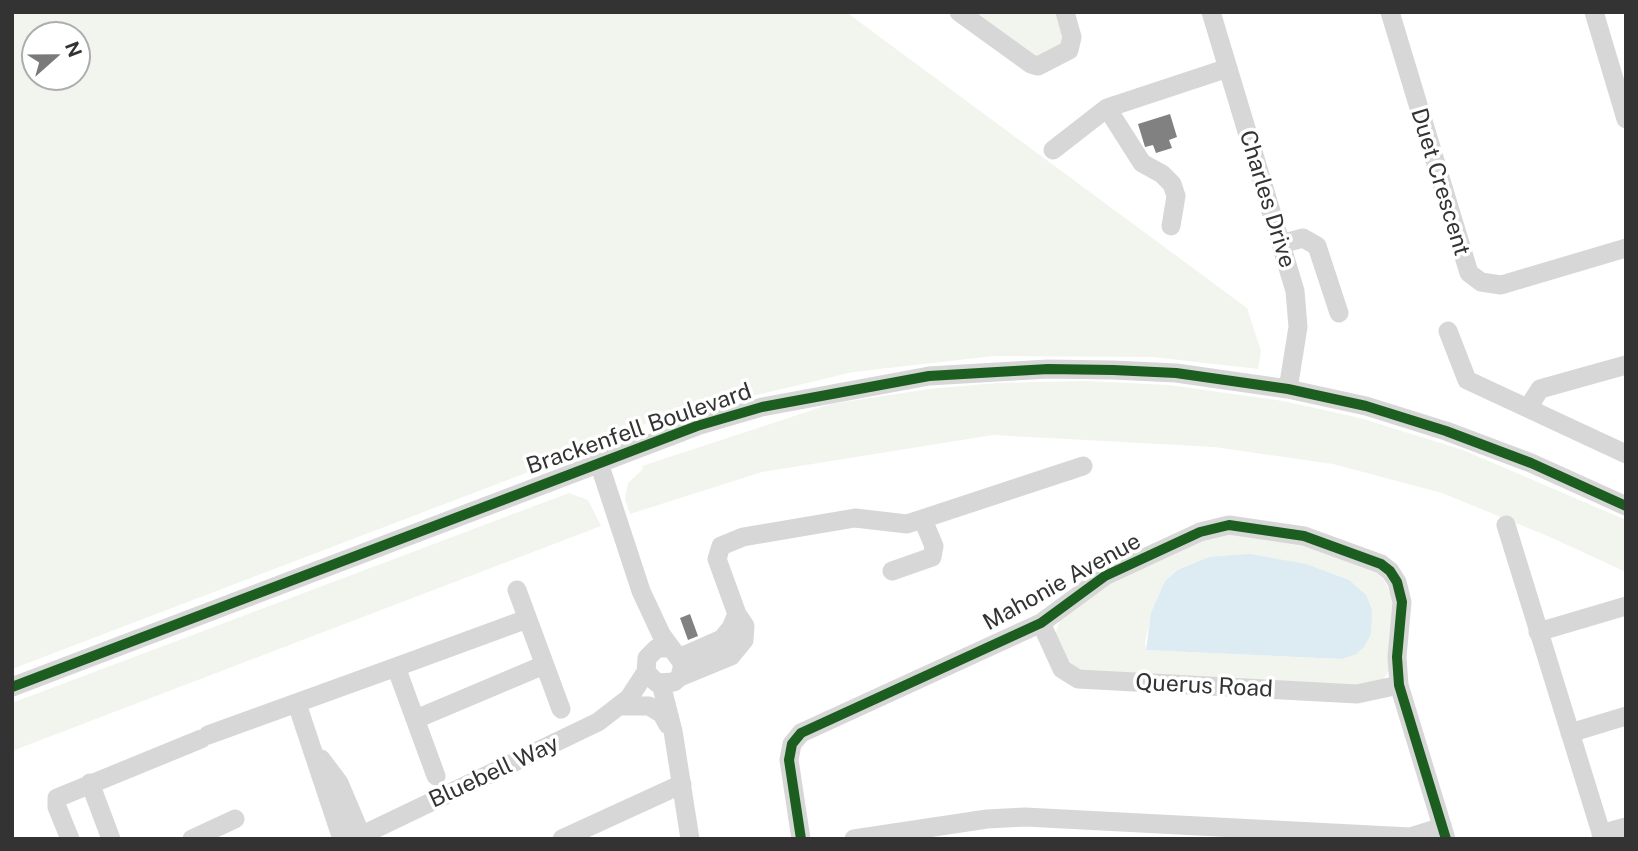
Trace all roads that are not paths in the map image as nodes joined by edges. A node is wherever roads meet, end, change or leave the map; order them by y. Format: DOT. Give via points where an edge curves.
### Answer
graph roads {
  1 [pos="959,12"];
  2 [pos="1065,12"];
  3 [pos="1211,12"];
  4 [pos="1390,12"];
  5 [pos="1594,12"];
  6 [pos="1228,68"];
  7 [pos="1623,98"];
  8 [pos="1107,108"];
  9 [pos="1626,119"];
  10 [pos="1053,150"];
  11 [pos="1171,226"];
  12 [pos="1281,244"];
  13 [pos="1626,248"];
  14 [pos="1339,313"];
  15 [pos="1448,331"];
  16 [pos="1626,365"];
  17 [pos="1289,389"];
  18 [pos="1532,410"];
  19 [pos="1626,454"];
  20 [pos="599,463"];
  21 [pos="1083,466"];
  22 [pos="1626,506"];
  23 [pos="923,520"];
  24 [pos="1506,525"];
  25 [pos="892,571"];
  26 [pos="517,590"];
  27 [pos="1626,606"];
  28 [pos="527,619"];
  29 [pos="1041,623"];
  30 [pos="1538,632"];
  31 [pos="544,664"];
  32 [pos="396,667"];
  33 [pos="665,670"];
  34 [pos="1399,685"];
  35 [pos="12,687"];
  36 [pos="625,702"];
  37 [pos="297,704"];
  38 [pos="561,709"];
  39 [pos="1626,716"];
  40 [pos="416,719"];
  41 [pos="1570,733"];
  42 [pos="675,736"];
  43 [pos="436,776"];
  44 [pos="90,783"];
  45 [pos="682,784"];
  46 [pos="235,819"];
  47 [pos="1626,827"];
  48 [pos="1444,833"];
  49 [pos="1602,836"];
  50 [pos="352,838"];
  51 [pos="70,839"];
  52 [pos="111,839"];
  53 [pos="192,839"];
  54 [pos="562,839"];
  55 [pos="690,839"];
  56 [pos="801,839"];
  57 [pos="854,839"];
  1 -- 2 [label="street" via="1038,66 1069,50 1072,37"];
  3 -- 6 [label="street, Charles Drive"];
  4 -- 13 [label="street, Duet Crescent" via="1469,273 1481,282 1501,285"];
  5 -- 7 [label="street"];
  6 -- 8 [label="street"];
  6 -- 12 [label="street, Charles Drive"];
  7 -- 9 [label="street"];
  8 -- 10 [label="street"];
  8 -- 11 [label="street" via="1142,163 1172,184 1176,195"];
  12 -- 14 [label="street" via="1303,238 1317,246"];
  12 -- 17 [label="street, Charles Drive" via="1298,308"];
  15 -- 18 [label="street" via="1467,380"];
  16 -- 18 [label="street" via="1540,389"];
  17 -- 20 [label="street, Brackenfell Boulevard" via="1176,373 1113,370 1035,369 929,376 762,407"];
  17 -- 22 [label="street, Brackenfell Boulevard" via="1446,431"];
  18 -- 19 [label="street"];
  20 -- 33 [label="street"];
  20 -- 35 [label="street, Brackenfell Boulevard"];
  21 -- 23 [label="street"];
  23 -- 25 [label="street" via="934,546 932,557"];
  23 -- 33 [label="street" via="896,525 855,517 743,537 721,546 717,559 737,614 732,628 722,639"];
  24 -- 30 [label="street"];
  26 -- 28 [label="street"];
  27 -- 30 [label="street"];
  28 -- 31 [label="street"];
  28 -- 32 [label="street"];
  29 -- 34 [label="street, Querus Road" via="1062,669 1078,679 1357,694"];
  29 -- 34 [label="street, Mahonie Avenue" via="1088,586 1117,571 1213,527 1247,526 1304,536 1390,571 1402,602"];
  29 -- 56 [label="street, Mahonie Avenue" via="801,733 792,744 789,760"];
  30 -- 41 [label="street"];
  31 -- 38 [label="street"];
  31 -- 40 [label="street"];
  32 -- 37 [label="street"];
  32 -- 40 [label="street"];
  33 -- 36 [label="street"];
  33 -- 42 [label="street"];
  34 -- 48 [label="street, Mahonie Avenue"];
  36 -- 42 [label="street" via="656,709"];
  36 -- 50 [label="street, Bluebell Way" via="598,722"];
  37 -- 44 [label="street"];
  37 -- 50 [label="street" via="316,753 339,783"];
  39 -- 41 [label="street"];
  40 -- 43 [label="street"];
  41 -- 49 [label="street"];
  42 -- 45 [label="street"];
  44 -- 51 [label="street" via="62,794 56,802"];
  44 -- 52 [label="street"];
  45 -- 54 [label="street"];
  45 -- 55 [label="street"];
  46 -- 53 [label="street"];
  47 -- 49 [label="street"];
  48 -- 57 [label="street" via="1410,837 1025,817"];
}
